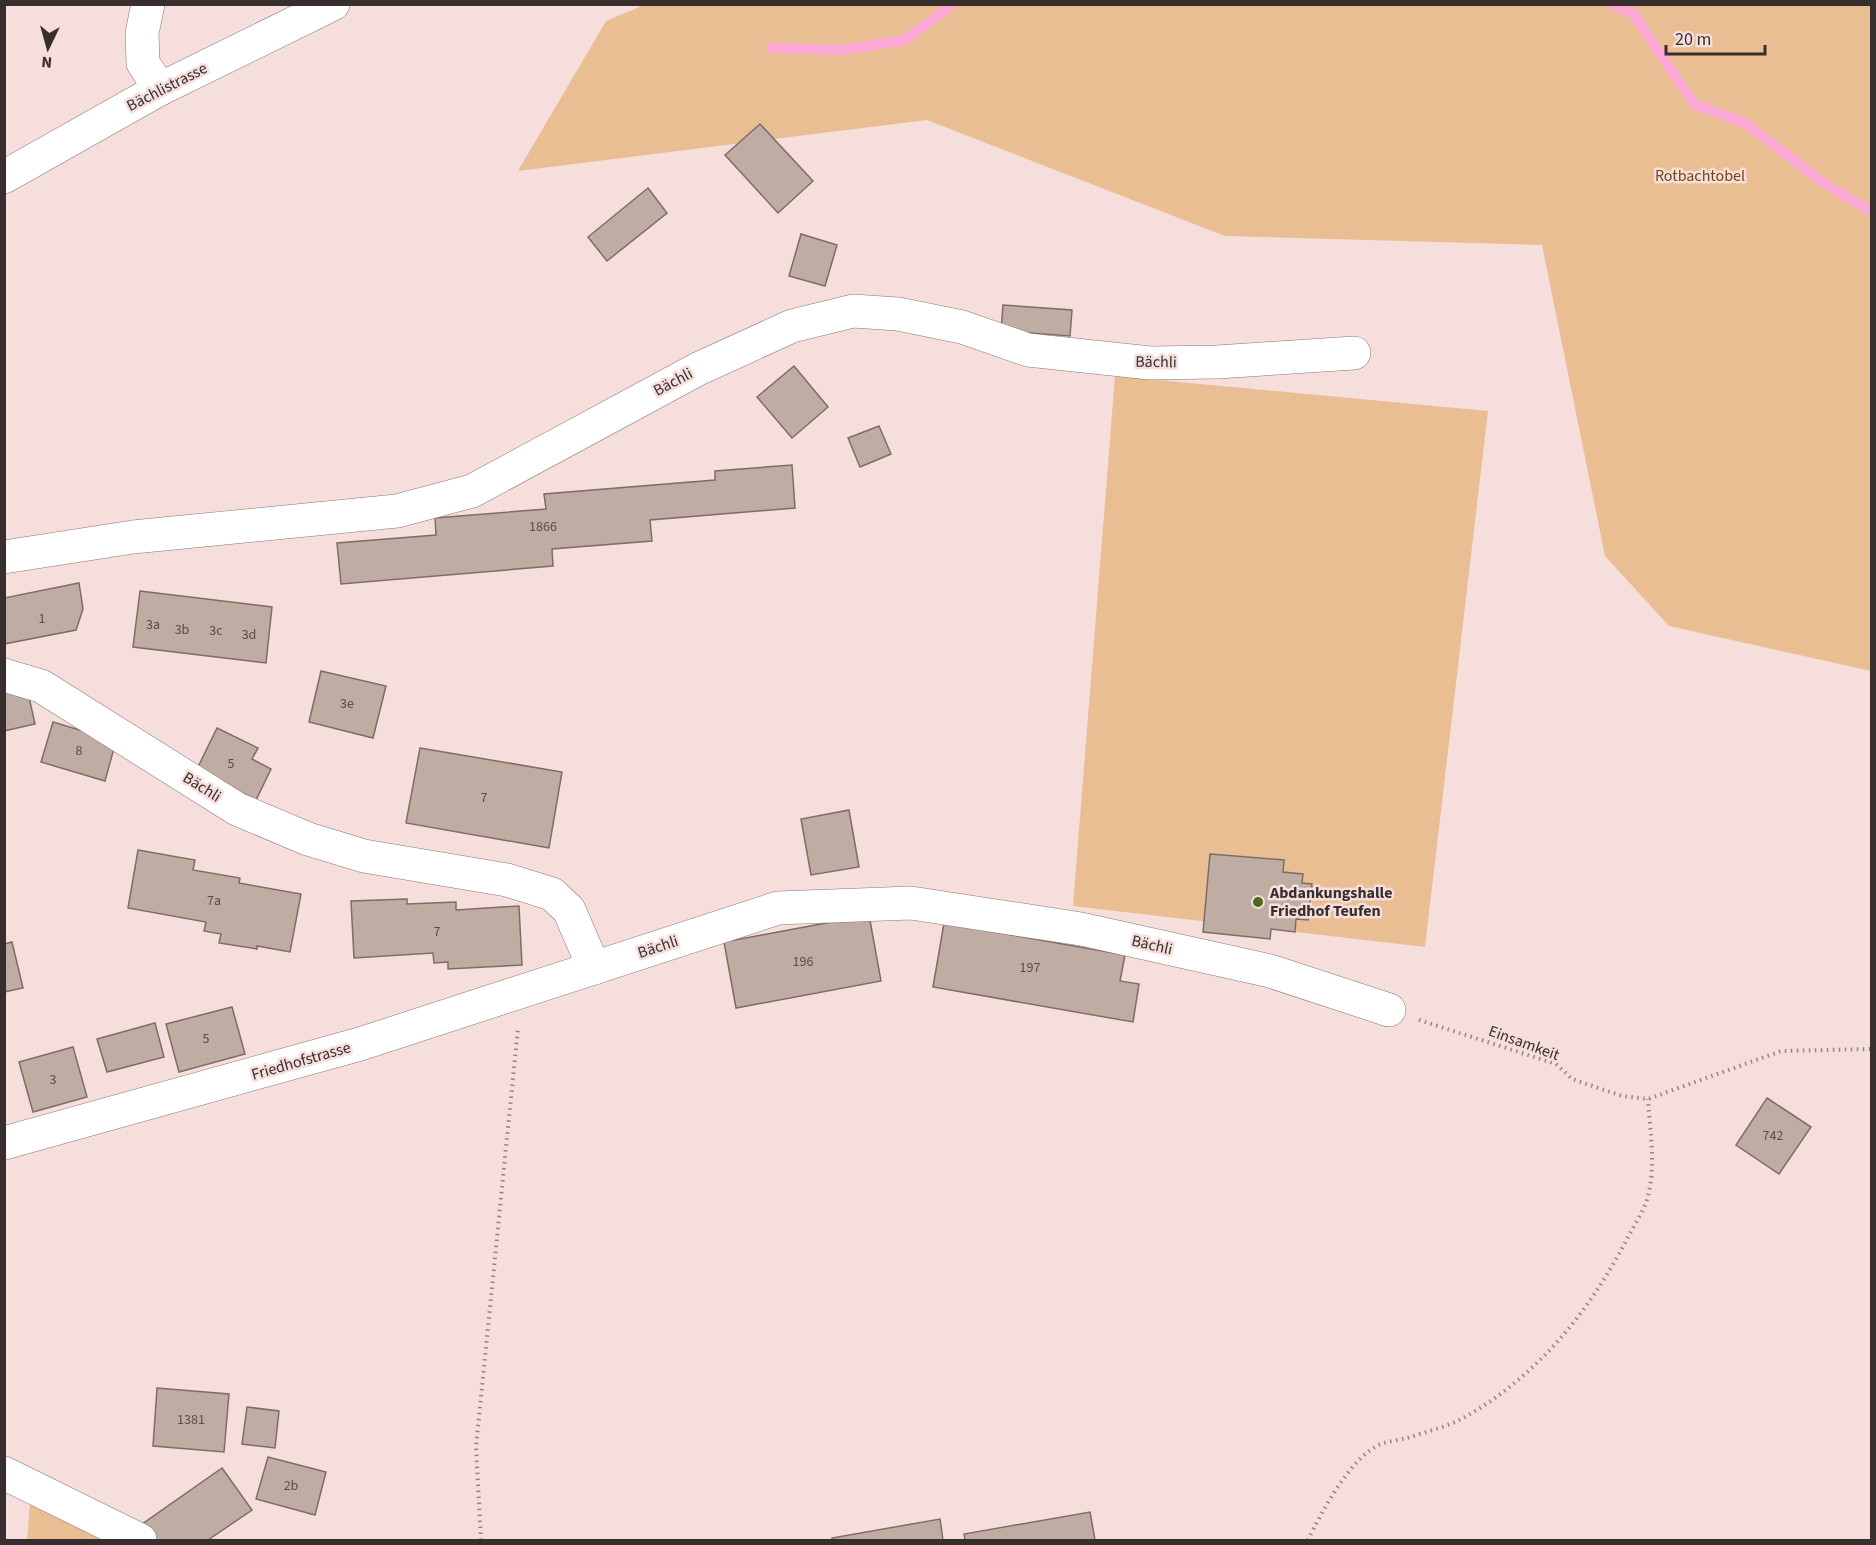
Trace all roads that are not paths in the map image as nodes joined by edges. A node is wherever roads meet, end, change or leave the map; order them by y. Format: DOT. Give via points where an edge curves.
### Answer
graph roads {
  1 [pos="148,4"];
  2 [pos="333,4"];
  3 [pos="160,89"];
  4 [pos="4,177"];
  5 [pos="1354,353"];
  6 [pos="4,557"];
  7 [pos="4,675"];
  8 [pos="594,968"];
  9 [pos="1389,1010"];
  10 [pos="4,1143"];
  11 [pos="4,1473"];
  12 [pos="140,1540"];
  1 -- 3 [label="street" via="142,33 143,63"];
  2 -- 3 [label="street, Bächlistrasse"];
  3 -- 4 [label="street, Bächlistrasse"];
  5 -- 6 [label="street, Bächli" via="1217,362 1139,362 1028,350 962,327 898,314 853,311 792,326 698,369 472,491 397,511 133,537"];
  7 -- 8 [label="street, Bächli" via="41,686 237,809 308,839 364,856 507,880 552,894 570,910"];
  8 -- 9 [label="street, Bächli" via="777,908 911,903 1081,929 1259,969"];
  8 -- 10 [label="street, Friedhofstrasse" via="360,1044"];
  11 -- 12 [label="street"];
}
